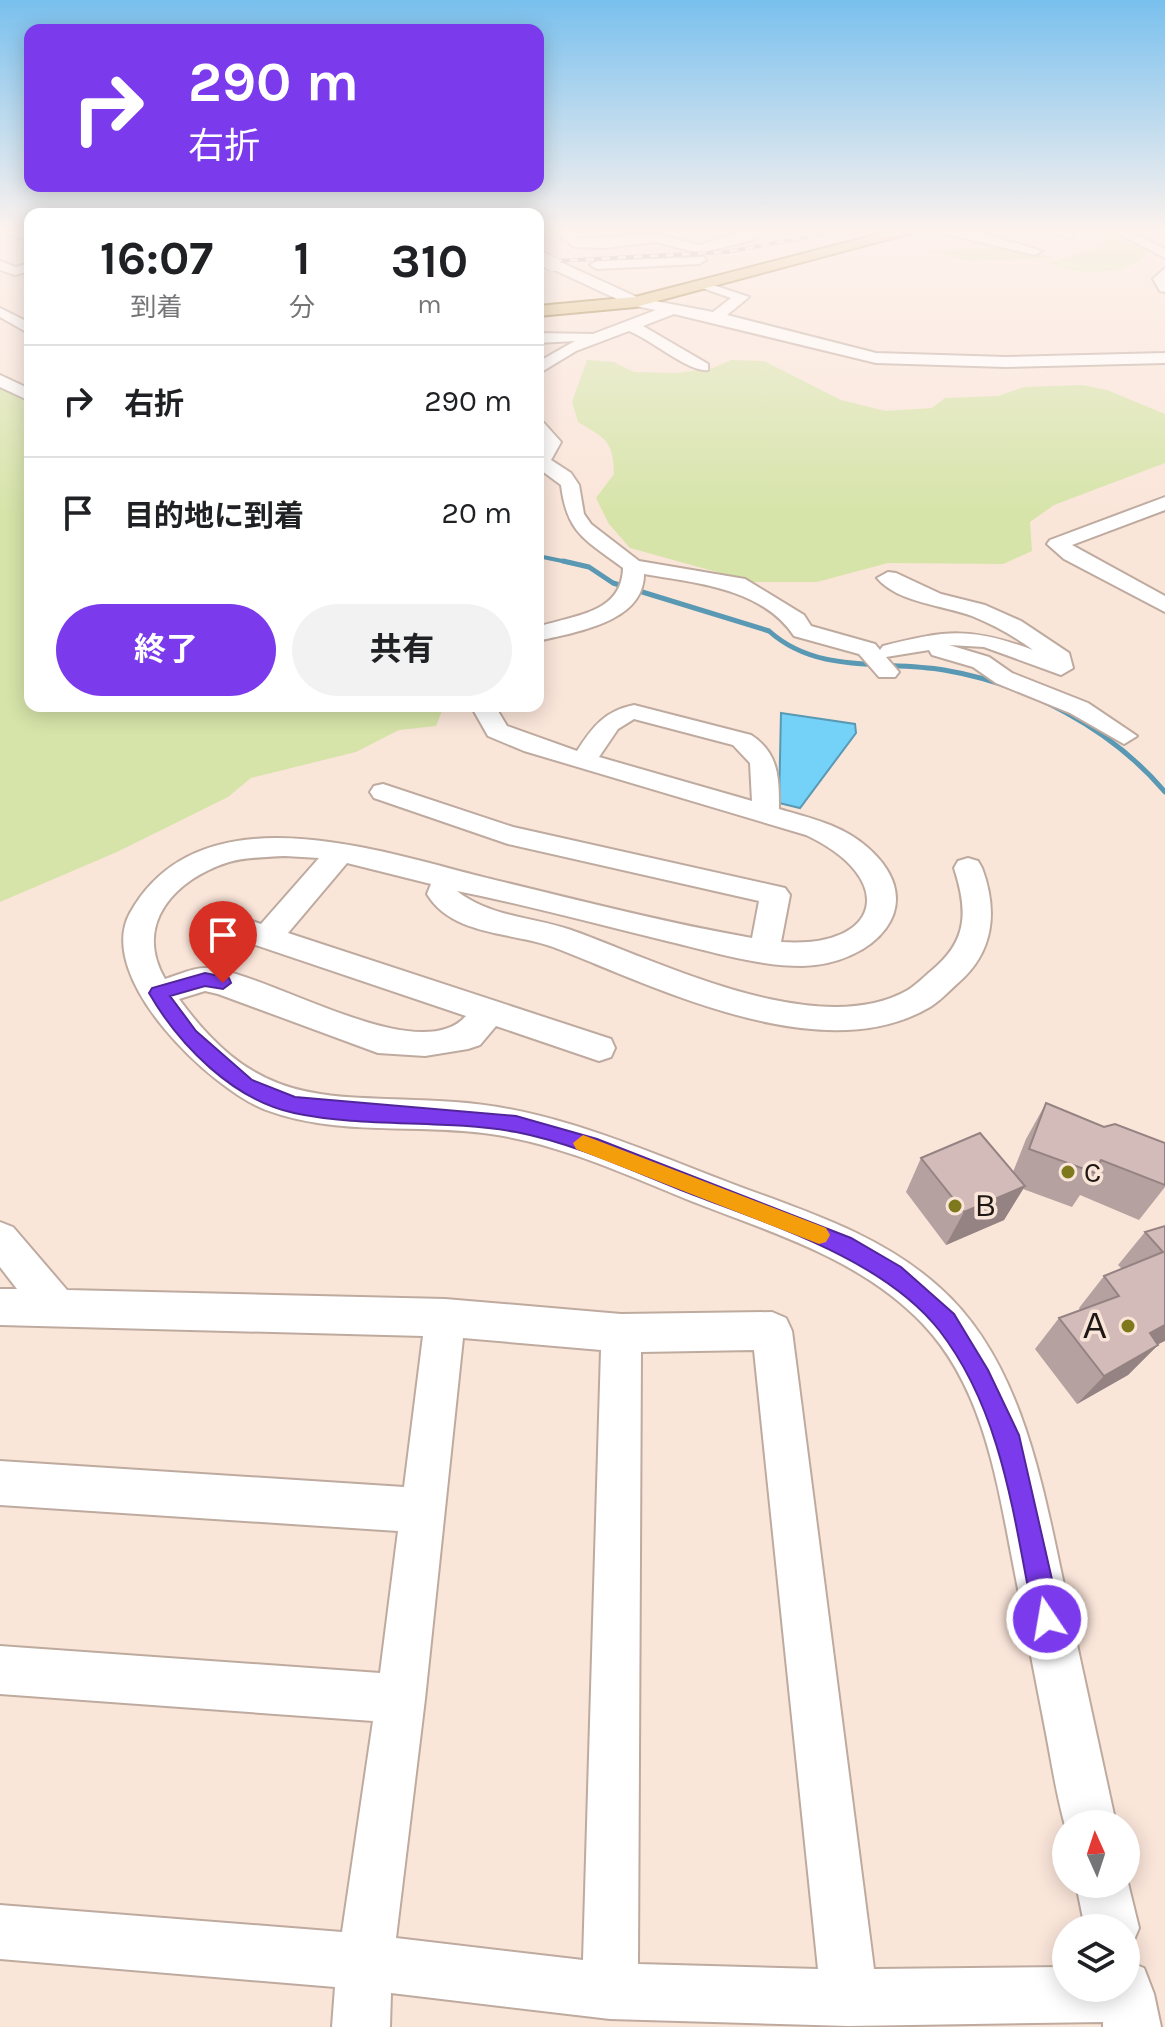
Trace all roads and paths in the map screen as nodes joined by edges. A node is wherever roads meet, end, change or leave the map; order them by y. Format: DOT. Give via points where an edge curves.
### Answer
graph roads {
  1 [pos="636,324"];
  2 [pos="745,324"];
  3 [pos="630,326"];
  4 [pos="606,336"];
  5 [pos="544,338"];
  6 [pos="1165,358"];
  7 [pos="544,365"];
  8 [pos="702,367"];
  9 [pos="24,377"];
  10 [pos="3,382"];
  11 [pos="24,393"];
  12 [pos="544,433"];
  13 [pos="544,455"];
  14 [pos="544,464"];
  15 [pos="1165,503"];
  16 [pos="888,578"];
  17 [pos="1154,579"];
  18 [pos="634,581"];
  19 [pos="1133,587"];
  20 [pos="1165,605"];
  21 [pos="544,632"];
  22 [pos="881,660"];
  23 [pos="486,712"];
  24 [pos="1124,736"];
  25 [pos="582,763"];
  26 [pos="383,792"];
  27 [pos="765,815"];
  28 [pos="341,852"];
  29 [pos="968,868"];
  30 [pos="447,878"];
  31 [pos="765,949"];
  32 [pos="158,993"];
  33 [pos="489,1012"];
  34 [pos="599,1048"];
  35 [pos="0,1239"];
  36 [pos="0,1307"];
  37 [pos="59,1310"];
  38 [pos="445,1318"];
  39 [pos="621,1333"];
  40 [pos="0,1483"];
  41 [pos="423,1510"];
  42 [pos="0,1670"];
  43 [pos="401,1699"];
  44 [pos="1087,1810"];
  45 [pos="0,1932"];
  46 [pos="365,1962"];
  47 [pos="610,1991"];
  48 [pos="849,1998"];
  49 [pos="1127,2003"];
  50 [pos="361,2027"];
  1 -- 3 [label="street"];
  2 -- 6 [label="street" via="876,358"];
  3 -- 4 [label="street"];
  3 -- 8 [label="street"];
  4 -- 5 [label="street"];
  4 -- 7 [label="street"];
  9 -- 10 [label="street"];
  10 -- 11 [label="street"];
  12 -- 13 [label="street" via="552,442"];
  14 -- 18 [label="street" via="564,477 574,514"];
  15 -- 19 [label="street" via="1057,544"];
  16 -- 22 [label="street" via="1013,626 1061,658 1061,668 988,641 956,637"];
  17 -- 19 [label="street"];
  18 -- 21 [label="street" via="605,614"];
  18 -- 22 [label="street" via="737,584 796,620 802,631"];
  19 -- 20 [label="street"];
  22 -- 24 [label="street" via="947,649 1079,708"];
  23 -- 25 [label="street" via="497,731"];
  25 -- 27 [label="street"];
  25 -- 27 [label="street" via="621,713 742,740 758,748 764,763"];
  26 -- 31 [label="street" via="508,835 775,895"];
  27 -- 31 [label="street" via="816,829 868,862 882,888 883,911 866,934 841,950 812,955"];
  28 -- 30 [label="street"];
  28 -- 32 [label="street" via="300,845 240,848 181,873 161,889 140,920 135,951"];
  28 -- 33 [label="street" via="257,933"];
  29 -- 30 [label="street" via="979,908 975,933 969,953 948,979 911,1003 837,1018 785,1015 736,1004 558,937 466,912 442,894"];
  30 -- 31 [label="street"];
  32 -- 33 [label="street" via="205,979 378,1040 425,1043 468,1036"];
  32 -- 44 [label="street" via="189,1036 245,1085 294,1105 516,1124 590,1145 844,1245 893,1274 946,1322 1011,1444"];
  33 -- 34 [label="street"];
  35 -- 37 [label="street"];
  36 -- 37 [label="street"];
  37 -- 38 [label="street"];
  38 -- 39 [label="street"];
  38 -- 41 [label="street"];
  39 -- 47 [label="street"];
  39 -- 48 [label="street" via="772,1331"];
  40 -- 41 [label="street"];
  41 -- 43 [label="street"];
  42 -- 43 [label="street"];
  43 -- 46 [label="street"];
  45 -- 46 [label="street"];
  46 -- 47 [label="street"];
  46 -- 50 [label="street"];
  47 -- 48 [label="street"];
  48 -- 49 [label="street"];
}
